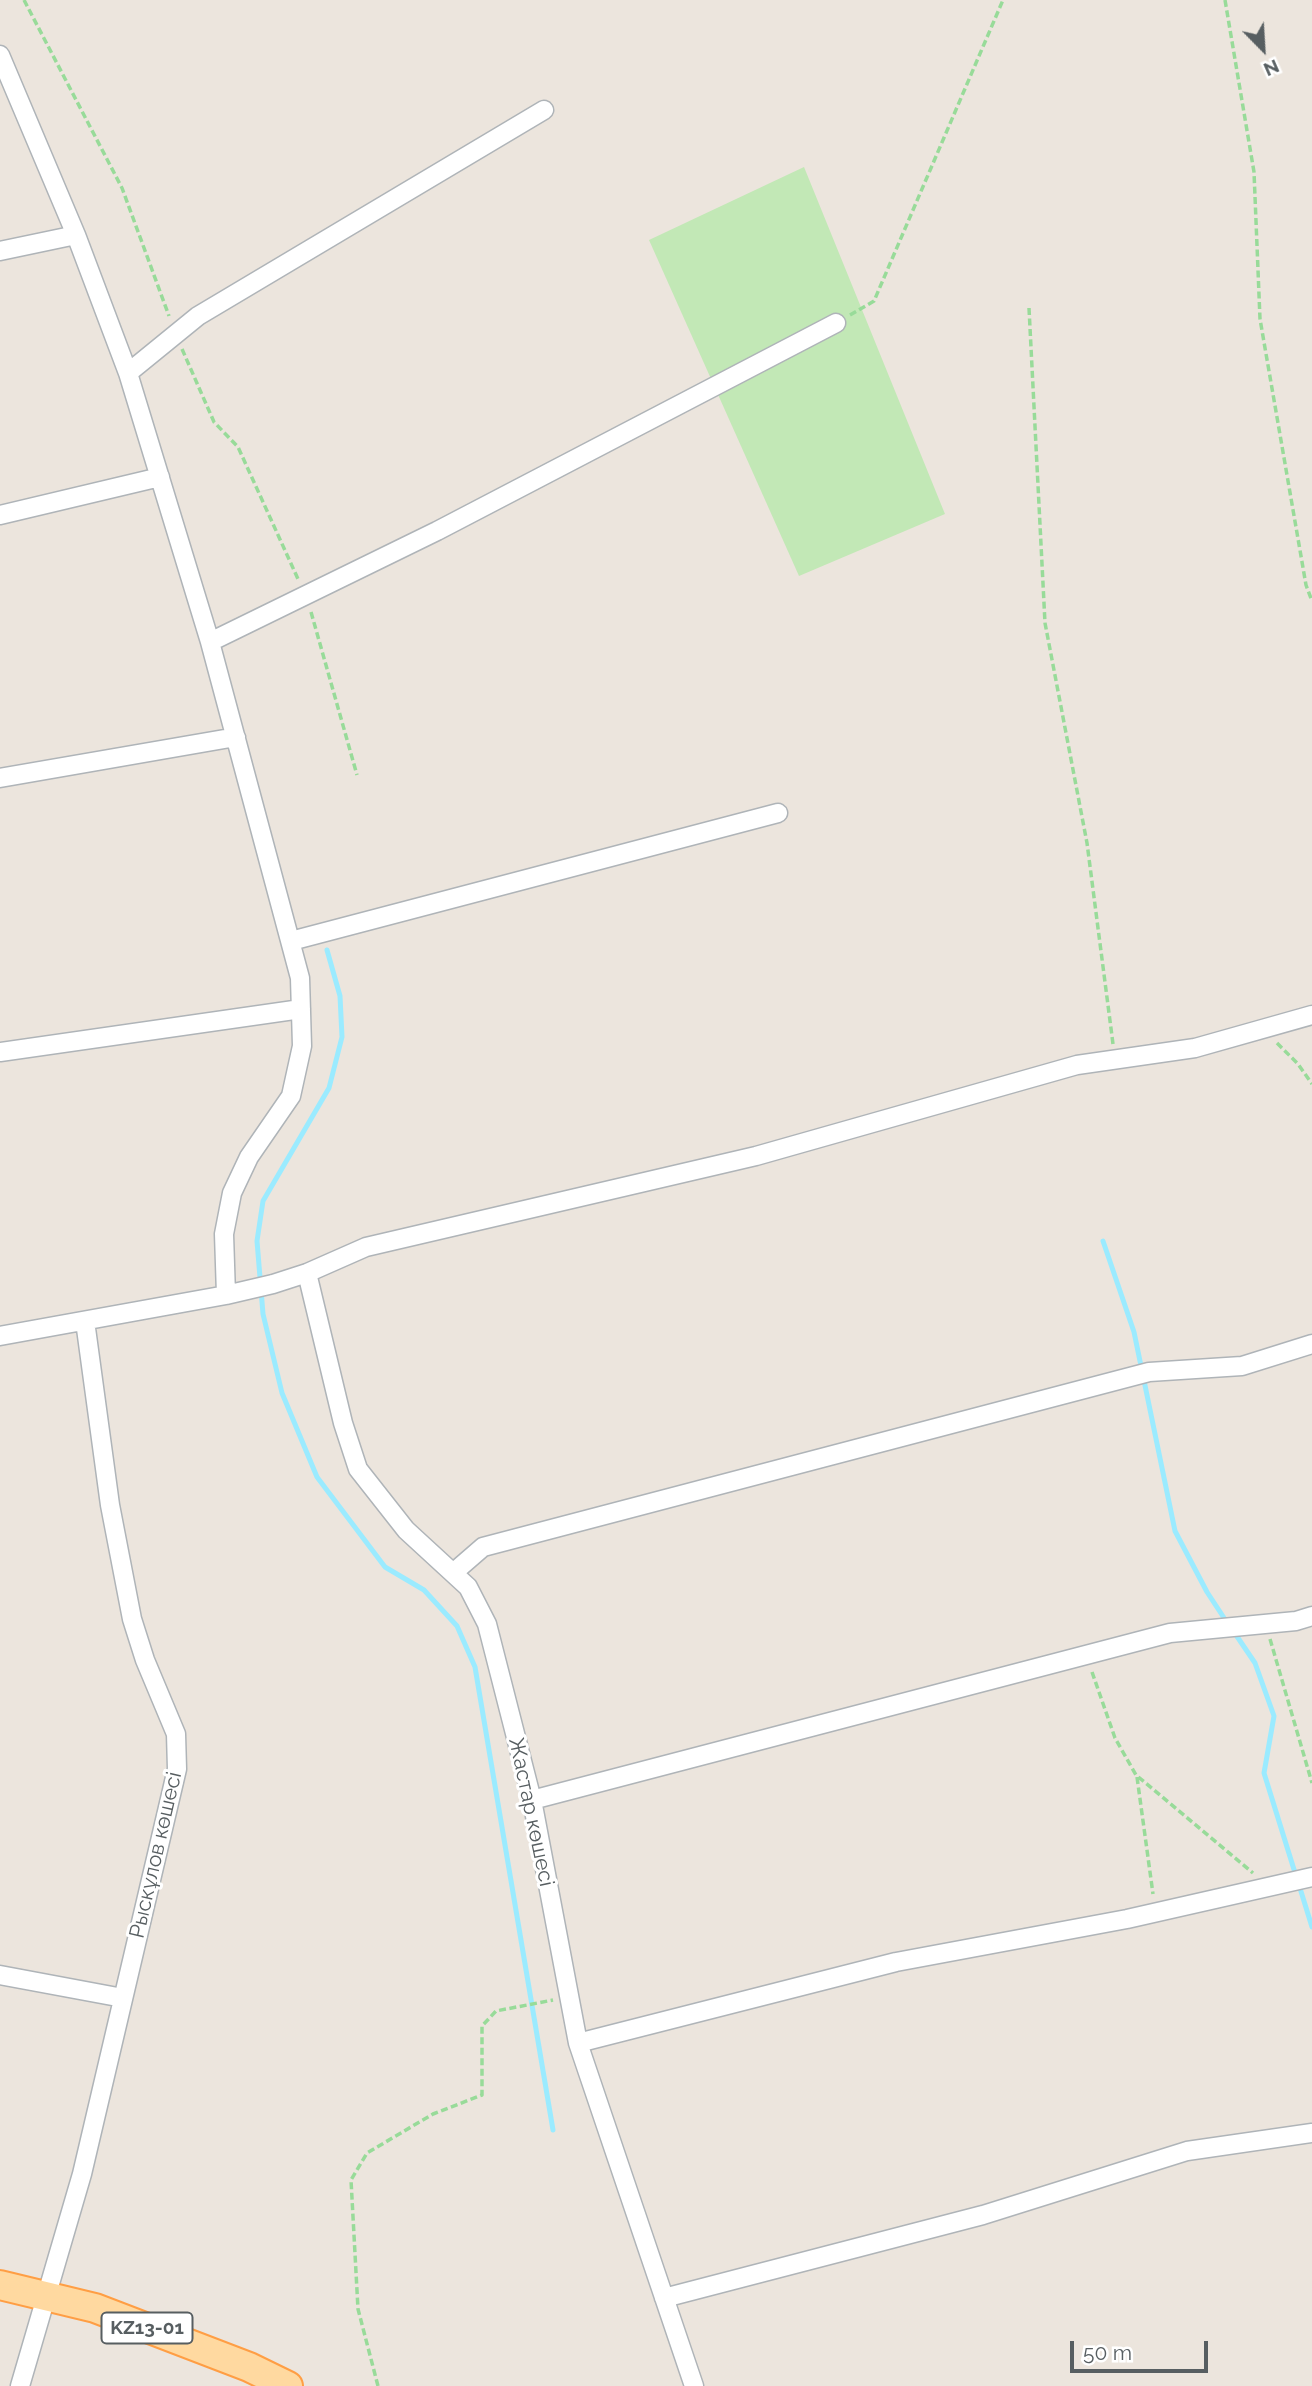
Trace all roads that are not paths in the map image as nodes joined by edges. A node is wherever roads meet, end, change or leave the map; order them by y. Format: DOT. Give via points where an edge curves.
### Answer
graph roads {
  1 [pos="0,55"];
  2 [pos="544,110"];
  3 [pos="76,235"];
  4 [pos="0,251"];
  5 [pos="836,323"];
  6 [pos="128,373"];
  7 [pos="160,477"];
  8 [pos="0,516"];
  9 [pos="210,642"];
  10 [pos="236,737"];
  11 [pos="0,778"];
  12 [pos="778,813"];
  13 [pos="291,942"];
  14 [pos="301,1009"];
  15 [pos="1312,1014"];
  16 [pos="0,1052"];
  17 [pos="307,1273"];
  18 [pos="226,1295"];
  19 [pos="85,1321"];
  20 [pos="0,1336"];
  21 [pos="1312,1344"];
  22 [pos="453,1573"];
  23 [pos="1312,1616"];
  24 [pos="532,1800"];
  25 [pos="1312,1877"];
  26 [pos="0,1975"];
  27 [pos="123,1998"];
  28 [pos="578,2043"];
  29 [pos="1312,2133"];
  30 [pos="0,2286"];
  31 [pos="46,2296"];
  32 [pos="664,2298"];
  33 [pos="20,2386"];
  34 [pos="288,2386"];
  35 [pos="694,2386"];
  1 -- 3 [label="street"];
  2 -- 6 [label="street" via="198,316"];
  3 -- 4 [label="street"];
  3 -- 6 [label="street"];
  5 -- 9 [label="street" via="436,531"];
  6 -- 7 [label="street"];
  7 -- 8 [label="street"];
  7 -- 9 [label="street"];
  9 -- 10 [label="street"];
  10 -- 11 [label="street"];
  10 -- 13 [label="street"];
  12 -- 13 [label="street"];
  13 -- 14 [label="street" via="300,978"];
  14 -- 16 [label="street"];
  14 -- 18 [label="street" via="302,1046 291,1096 249,1157 232,1193 224,1234"];
  15 -- 17 [label="street" via="1195,1048 1077,1065 756,1156 366,1247"];
  17 -- 18 [label="street"];
  17 -- 22 [label="street, Жастар көшесі" via="358,1469 407,1530"];
  18 -- 19 [label="street"];
  19 -- 20 [label="street"];
  19 -- 27 [label="street, Рыскұлов көшесі" via="110,1505 132,1619 176,1734 177,1769"];
  21 -- 22 [label="street" via="1242,1366 1149,1372 523,1537 483,1548"];
  22 -- 24 [label="street, Жастар көшесі" via="468,1587 487,1624"];
  23 -- 24 [label="street" via="1170,1633"];
  24 -- 28 [label="street, Жастар көшесі"];
  25 -- 28 [label="street" via="896,1962"];
  26 -- 27 [label="street"];
  27 -- 31 [label="street, Рыскұлов көшесі" via="82,2174"];
  28 -- 32 [label="street, Жастар көшесі"];
  29 -- 32 [label="street" via="1187,2151 983,2216"];
  30 -- 31 [label="main road, KZ13-01"];
  31 -- 33 [label="street, Рыскұлов көшесі"];
  31 -- 34 [label="main road, KZ13-01" via="95,2308"];
  32 -- 35 [label="street, Жастар көшесі"];
}
